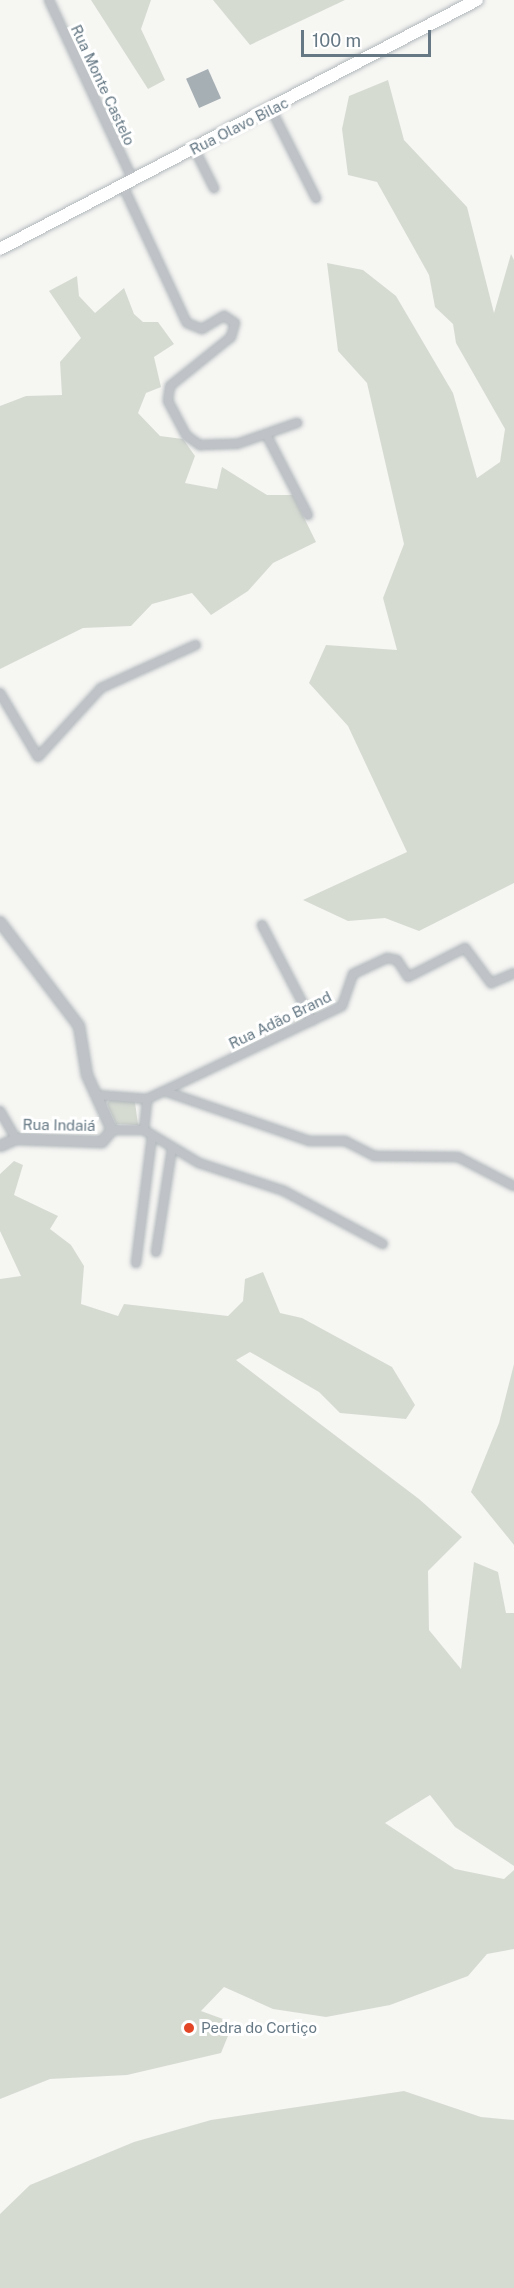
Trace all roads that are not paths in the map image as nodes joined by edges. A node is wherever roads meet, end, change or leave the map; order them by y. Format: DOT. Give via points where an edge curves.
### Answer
graph roads {
  1 [pos="49,0"];
  2 [pos="477,0"];
  3 [pos="271,110"];
  4 [pos="194,148"];
  5 [pos="128,183"];
  6 [pos="214,188"];
  7 [pos="315,198"];
  8 [pos="0,249"];
  9 [pos="297,423"];
  10 [pos="267,436"];
  11 [pos="308,515"];
  12 [pos="196,645"];
  13 [pos="0,693"];
  14 [pos="0,922"];
  15 [pos="262,925"];
  16 [pos="514,973"];
  17 [pos="312,1021"];
  18 [pos="164,1091"];
  19 [pos="96,1095"];
  20 [pos="147,1098"];
  21 [pos="0,1111"];
  22 [pos="112,1130"];
  23 [pos="148,1133"];
  24 [pos="15,1139"];
  25 [pos="0,1146"];
  26 [pos="172,1149"];
  27 [pos="514,1186"];
  28 [pos="383,1244"];
  29 [pos="156,1252"];
  30 [pos="136,1263"];
  1 -- 5 [label="street, Rua Monte Castelo"];
  2 -- 3 [label="main road, Rua Olavo Bilac"];
  3 -- 4 [label="main road, Rua Olavo Bilac"];
  3 -- 7 [label="street"];
  4 -- 5 [label="main road, Rua Olavo Bilac"];
  4 -- 6 [label="street"];
  5 -- 8 [label="main road, Rua Olavo Bilac"];
  5 -- 10 [label="street, Rua Monte Castelo" via="187,323 202,329 224,316 235,323 231,338 170,386 168,400 184,431 193,441 210,446"];
  9 -- 10 [label="street"];
  10 -- 11 [label="street"];
  12 -- 13 [label="street" via="107,684 38,757"];
  14 -- 19 [label="street" via="74,1017"];
  15 -- 17 [label="street"];
  16 -- 17 [label="street, Rua Adão Brand" via="491,983 465,948 408,977 397,960 387,958 353,974 345,1002"];
  17 -- 18 [label="street, Rua Adão Brand"];
  18 -- 20 [label="street, Rua Adão Brand"];
  18 -- 27 [label="street" via="309,1141 345,1141 374,1156 469,1160"];
  19 -- 20 [label="street"];
  19 -- 22 [label="street"];
  20 -- 23 [label="street"];
  21 -- 24 [label="street"];
  22 -- 23 [label="street"];
  22 -- 24 [label="street, Rua Indaiá" via="108,1138 92,1143"];
  23 -- 26 [label="street"];
  23 -- 30 [label="street"];
  24 -- 25 [label="street, Rua Indaiá"];
  26 -- 28 [label="street" via="228,1176 284,1191"];
  26 -- 29 [label="street"];
}
